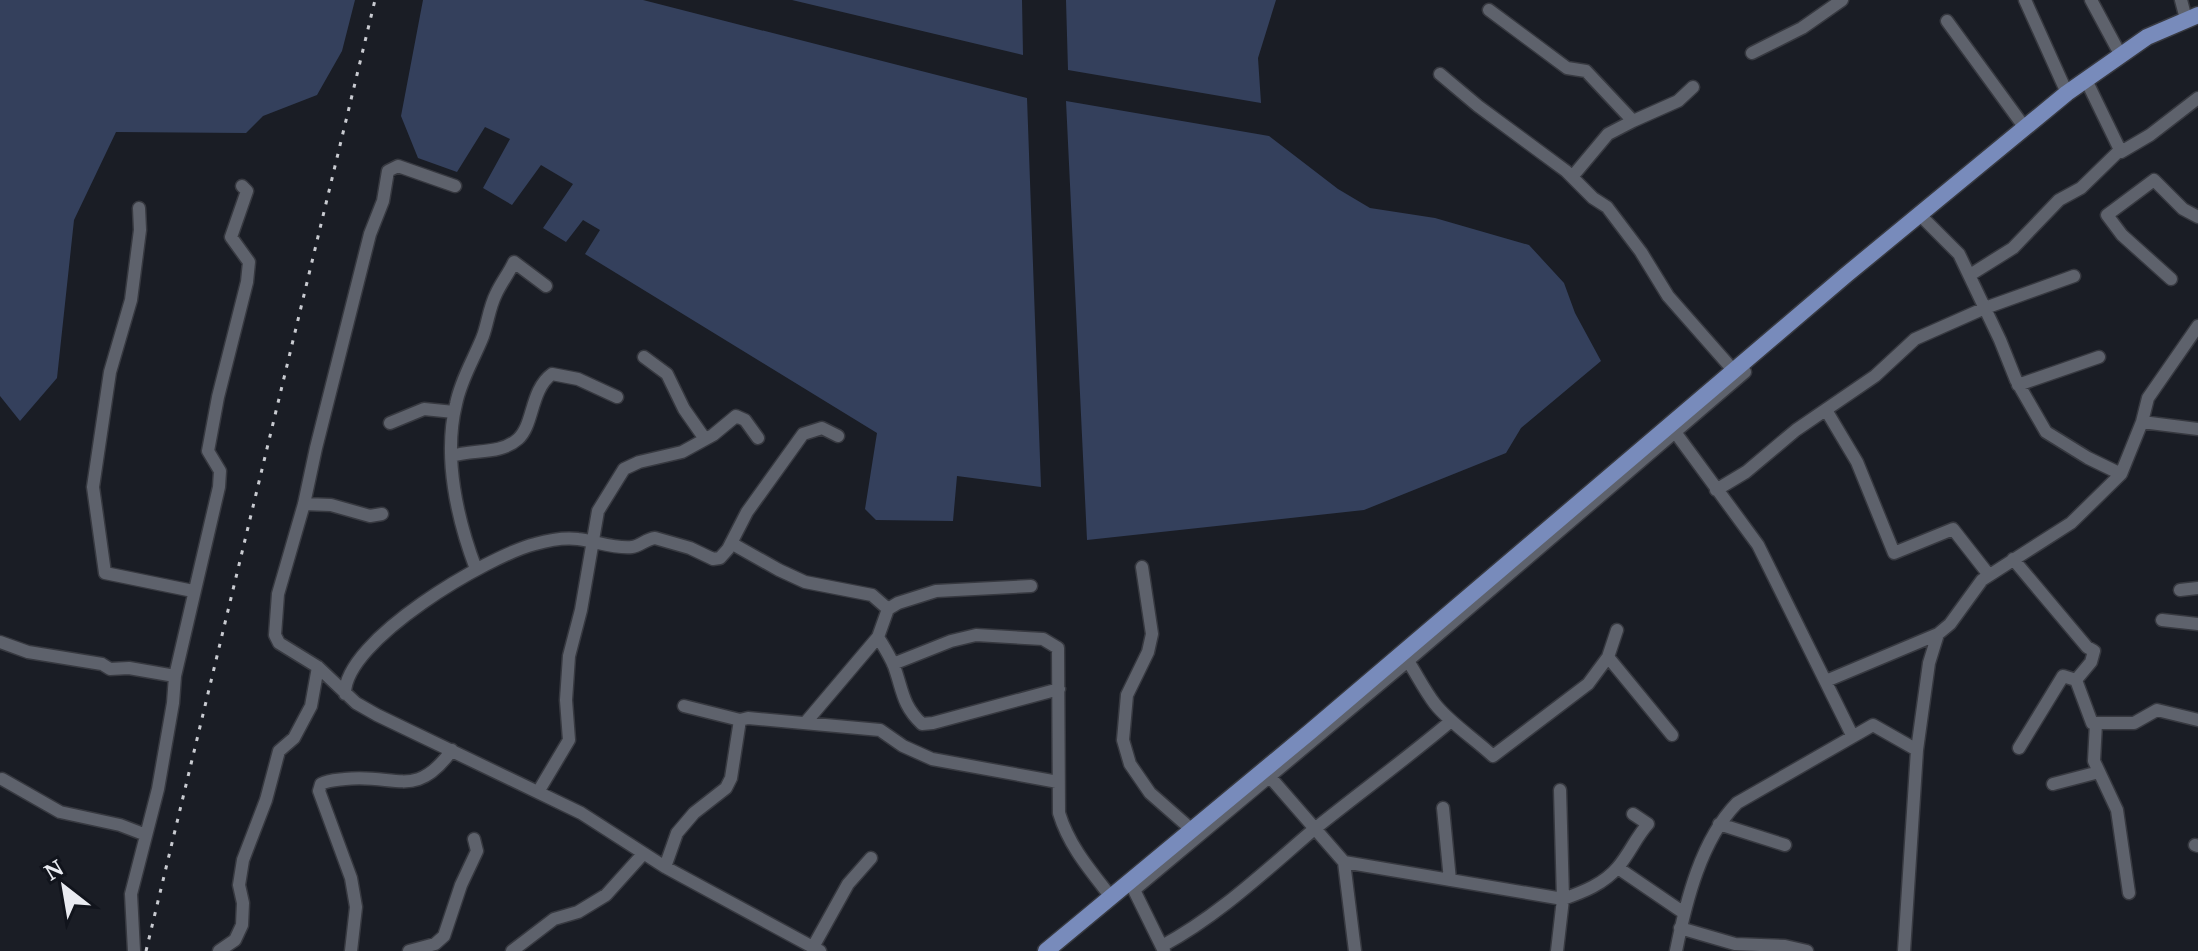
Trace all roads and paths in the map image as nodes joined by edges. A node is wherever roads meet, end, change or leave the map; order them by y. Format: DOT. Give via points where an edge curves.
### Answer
graph roads {
  1 [pos="1842,0"];
  2 [pos="2025,0"];
  3 [pos="2091,0"];
  4 [pos="2181,0"];
  5 [pos="1489,10"];
  6 [pos="2194,19"];
  7 [pos="1947,21"];
  8 [pos="1752,53"];
  9 [pos="2120,54"];
  10 [pos="1440,74"];
  11 [pos="2088,84"];
  12 [pos="1693,87"];
  13 [pos="2067,93"];
  14 [pos="2198,98"];
  15 [pos="1633,121"];
  16 [pos="2025,128"];
  17 [pos="2120,150"];
  18 [pos="1572,177"];
  19 [pos="242,186"];
  20 [pos="455,186"];
  21 [pos="139,208"];
  22 [pos="2198,217"];
  23 [pos="1924,219"];
  24 [pos="1970,275"];
  25 [pos="2074,276"];
  26 [pos="2171,279"];
  27 [pos="546,286"];
  28 [pos="1985,308"];
  29 [pos="2198,326"];
  30 [pos="644,357"];
  31 [pos="2099,357"];
  32 [pos="1734,371"];
  33 [pos="2018,385"];
  34 [pos="617,397"];
  35 [pos="1826,410"];
  36 [pos="454,412"];
  37 [pos="2142,422"];
  38 [pos="390,423"];
  39 [pos="2198,429"];
  40 [pos="1675,432"];
  41 [pos="838,436"];
  42 [pos="758,438"];
  43 [pos="705,439"];
  44 [pos="452,456"];
  45 [pos="2121,474"];
  46 [pos="1716,490"];
  47 [pos="304,504"];
  48 [pos="382,514"];
  49 [pos="592,541"];
  50 [pos="731,543"];
  51 [pos="2013,559"];
  52 [pos="1142,567"];
  53 [pos="476,569"];
  54 [pos="1989,575"];
  55 [pos="1031,586"];
  56 [pos="2198,588"];
  57 [pos="2180,590"];
  58 [pos="193,591"];
  59 [pos="888,609"];
  60 [pos="2162,620"];
  61 [pos="2198,624"];
  62 [pos="1617,630"];
  63 [pos="1938,634"];
  64 [pos="878,637"];
  65 [pos="0,642"];
  66 [pos="1608,657"];
  67 [pos="1408,661"];
  68 [pos="893,664"];
  69 [pos="318,667"];
  70 [pos="175,676"];
  71 [pos="2076,680"];
  72 [pos="1826,681"];
  73 [pos="1059,689"];
  74 [pos="342,691"];
  75 [pos="315,693"];
  76 [pos="684,706"];
  77 [pos="740,720"];
  78 [pos="2198,720"];
  79 [pos="1451,721"];
  80 [pos="806,722"];
  81 [pos="2096,723"];
  82 [pos="1672,735"];
  83 [pos="1852,735"];
  84 [pos="2019,748"];
  85 [pos="452,750"];
  86 [pos="1917,750"];
  87 [pos="2099,772"];
  88 [pos="1270,777"];
  89 [pos="2,779"];
  90 [pos="1058,782"];
  91 [pos="2053,784"];
  92 [pos="1560,790"];
  93 [pos="538,792"];
  94 [pos="1443,808"];
  95 [pos="1633,814"];
  96 [pos="1719,824"];
  97 [pos="1191,829"];
  98 [pos="1314,830"];
  99 [pos="146,835"];
  100 [pos="474,839"];
  101 [pos="1785,845"];
  102 [pos="643,854"];
  103 [pos="871,858"];
  104 [pos="1344,862"];
  105 [pos="665,867"];
  106 [pos="1618,868"];
  107 [pos="1450,880"];
  108 [pos="2129,893"];
  109 [pos="1111,897"];
  110 [pos="1563,899"];
  111 [pos="1684,913"];
  112 [pos="1680,928"];
  113 [pos="1163,948"];
  114 [pos="817,949"];
  115 [pos="134,951"];
  116 [pos="219,951"];
  117 [pos="351,951"];
  118 [pos="409,951"];
  119 [pos="512,951"];
  120 [pos="1046,951"];
  121 [pos="1355,951"];
  122 [pos="1557,951"];
  123 [pos="1676,951"];
  124 [pos="1807,951"];
  125 [pos="1904,951"];
  1 -- 8 [label="street"];
  2 -- 13 [label="street"];
  3 -- 9 [label="street"];
  4 -- 6 [label="street"];
  5 -- 15 [label="street" via="1567,68 1586,71"];
  6 -- 9 [label="main road"];
  6 -- 11 [label="street" via="2131,51"];
  7 -- 16 [label="street"];
  9 -- 13 [label="main road"];
  10 -- 18 [label="street"];
  11 -- 17 [label="street"];
  11 -- 23 [label="street"];
  12 -- 15 [label="street" via="1678,101"];
  13 -- 16 [label="main road"];
  14 -- 17 [label="street"];
  15 -- 18 [label="street" via="1608,134"];
  16 -- 32 [label="main road"];
  17 -- 24 [label="street" via="2081,188 2059,200 2013,248"];
  18 -- 32 [label="street" via="1607,207 1668,296"];
  19 -- 58 [label="street" via="247,191 231,237 249,262 247,282 210,437 208,451 220,471"];
  20 -- 47 [label="street" via="398,166 388,171"];
  21 -- 58 [label="street" via="131,300 103,403 94,504 105,573"];
  22 -- 26 [label="street" via="2154,180 2107,215"];
  23 -- 24 [label="street" via="1959,254"];
  23 -- 40 [label="street"];
  24 -- 28 [label="street"];
  25 -- 28 [label="street"];
  27 -- 36 [label="street" via="514,262 490,309"];
  28 -- 33 [label="street"];
  28 -- 35 [label="street" via="1915,339"];
  29 -- 37 [label="street" via="2148,398"];
  30 -- 43 [label="street" via="667,374"];
  31 -- 33 [label="street"];
  32 -- 97 [label="main road"];
  33 -- 45 [label="street" via="2046,432"];
  34 -- 44 [label="street" via="552,374 544,381 521,437 490,451"];
  35 -- 46 [label="street"];
  35 -- 54 [label="street" via="1857,462 1894,553 1953,529"];
  36 -- 38 [label="street" via="424,409"];
  36 -- 44 [label="street"];
  37 -- 39 [label="street"];
  37 -- 45 [label="street"];
  40 -- 46 [label="street"];
  40 -- 67 [label="street"];
  41 -- 50 [label="street" via="822,428 803,434"];
  42 -- 43 [label="street" via="736,416"];
  43 -- 49 [label="street" via="682,452 624,469 598,511"];
  44 -- 53 [label="street" via="459,514"];
  45 -- 51 [label="street" via="2071,523"];
  46 -- 72 [label="street" via="1758,545"];
  47 -- 48 [label="street"];
  47 -- 69 [label="street" via="278,594 275,635 279,643"];
  49 -- 50 [label="street" via="635,547 655,538 713,559"];
  49 -- 53 [label="street" via="567,538 535,544"];
  49 -- 93 [label="street" via="569,656 569,740"];
  50 -- 59 [label="street" via="805,582 872,595"];
  51 -- 54 [label="street"];
  51 -- 71 [label="street" via="2094,651"];
  52 -- 97 [label="street" via="1152,634 1127,695 1123,740 1130,764 1150,793"];
  53 -- 74 [label="street" via="382,635"];
  54 -- 63 [label="street"];
  55 -- 59 [label="street" via="936,591"];
  56 -- 57 [label="street"];
  58 -- 70 [label="street"];
  59 -- 64 [label="street"];
  60 -- 61 [label="street"];
  62 -- 66 [label="street"];
  63 -- 72 [label="street"];
  63 -- 86 [label="street"];
  64 -- 68 [label="street"];
  64 -- 80 [label="street"];
  65 -- 70 [label="street" via="110,669"];
  66 -- 79 [label="street" via="1588,684 1493,756"];
  66 -- 82 [label="street"];
  67 -- 79 [label="street"];
  67 -- 88 [label="street"];
  68 -- 73 [label="street" via="903,700 922,724"];
  68 -- 73 [label="street" via="976,635 1043,639 1058,648"];
  69 -- 74 [label="street"];
  69 -- 75 [label="street"];
  70 -- 99 [label="street"];
  71 -- 81 [label="street"];
  71 -- 84 [label="street" via="2063,676"];
  72 -- 83 [label="street"];
  73 -- 90 [label="street"];
  74 -- 75 [label="street"];
  74 -- 85 [label="street" via="377,715"];
  75 -- 116 [label="street" via="294,738 279,751 240,875 242,925 235,940"];
  76 -- 77 [label="street"];
  77 -- 80 [label="street"];
  77 -- 105 [label="street" via="726,788 677,833"];
  78 -- 81 [label="street" via="2157,710 2134,723"];
  79 -- 98 [label="street"];
  80 -- 90 [label="street" via="880,730 932,759"];
  81 -- 87 [label="street" via="2094,761"];
  83 -- 86 [label="street" via="1873,725"];
  83 -- 96 [label="street" via="1737,803"];
  85 -- 93 [label="street"];
  85 -- 117 [label="street" via="419,781 354,778 321,784 319,791 351,878 356,907"];
  86 -- 125 [label="street"];
  87 -- 91 [label="street"];
  87 -- 108 [label="street" via="2117,810"];
  88 -- 98 [label="street"];
  88 -- 113 [label="street" via="1134,890"];
  89 -- 99 [label="street" via="60,812"];
  90 -- 109 [label="street" via="1065,833"];
  92 -- 110 [label="street"];
  93 -- 102 [label="street"];
  94 -- 107 [label="street"];
  95 -- 106 [label="street" via="1648,824"];
  96 -- 101 [label="street"];
  96 -- 111 [label="street"];
  97 -- 109 [label="main road"];
  98 -- 104 [label="street"];
  98 -- 113 [label="street" via="1232,900"];
  99 -- 115 [label="street" via="131,894"];
  100 -- 118 [label="street" via="477,851 444,936"];
  102 -- 105 [label="street"];
  102 -- 119 [label="street" via="606,895 554,919"];
  103 -- 114 [label="street" via="848,884"];
  104 -- 107 [label="street"];
  104 -- 121 [label="street"];
  105 -- 114 [label="street"];
  106 -- 110 [label="street" via="1591,889"];
  106 -- 111 [label="street"];
  107 -- 110 [label="street"];
  109 -- 120 [label="main road"];
  110 -- 122 [label="street"];
  111 -- 112 [label="street"];
  112 -- 123 [label="street"];
  112 -- 124 [label="street" via="1735,944"];
}
